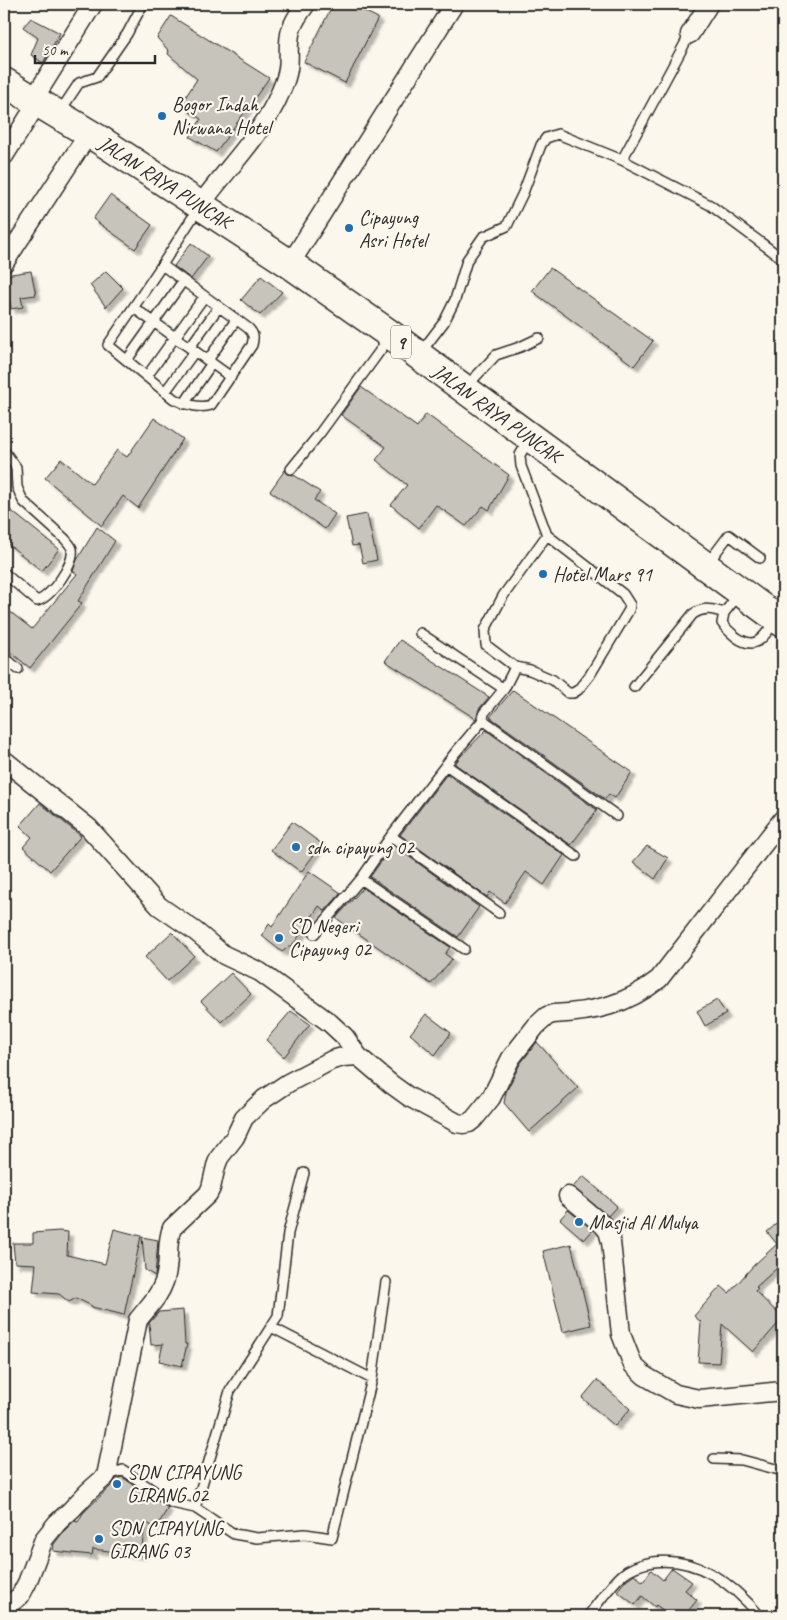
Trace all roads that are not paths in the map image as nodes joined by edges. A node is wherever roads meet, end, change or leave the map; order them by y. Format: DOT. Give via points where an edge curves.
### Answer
graph roads {
  1 [pos="93,4"];
  2 [pos="143,4"];
  3 [pos="306,4"];
  4 [pos="454,4"];
  5 [pos="709,4"];
  6 [pos="690,34"];
  7 [pos="4,82"];
  8 [pos="43,106"];
  9 [pos="89,133"];
  10 [pos="4,156"];
  11 [pos="622,160"];
  12 [pos="201,204"];
  13 [pos="783,260"];
  14 [pos="4,263"];
  15 [pos="290,264"];
  16 [pos="162,266"];
  17 [pos="183,282"];
  18 [pos="204,297"];
  19 [pos="134,308"];
  20 [pos="218,308"];
  21 [pos="236,320"];
  22 [pos="154,322"];
  23 [pos="391,335"];
  24 [pos="175,337"];
  25 [pos="539,338"];
  26 [pos="192,349"];
  27 [pos="418,356"];
  28 [pos="127,360"];
  29 [pos="210,362"];
  30 [pos="147,376"];
  31 [pos="231,376"];
  32 [pos="465,389"];
  33 [pos="165,392"];
  34 [pos="184,404"];
  35 [pos="530,438"];
  36 [pos="4,451"];
  37 [pos="291,469"];
  38 [pos="547,536"];
  39 [pos="760,558"];
  40 [pos="706,565"];
  41 [pos="4,573"];
  42 [pos="741,592"];
  43 [pos="724,613"];
  44 [pos="781,621"];
  45 [pos="420,632"];
  46 [pos="4,656"];
  47 [pos="515,667"];
  48 [pos="18,669"];
  49 [pos="634,687"];
  50 [pos="504,689"];
  51 [pos="483,720"];
  52 [pos="4,760"];
  53 [pos="446,765"];
  54 [pos="617,816"];
  55 [pos="783,818"];
  56 [pos="390,836"];
  57 [pos="576,856"];
  58 [pos="361,879"];
  59 [pos="499,913"];
  60 [pos="314,934"];
  61 [pos="464,949"];
  62 [pos="358,1056"];
  63 [pos="304,1172"];
  64 [pos="568,1196"];
  65 [pos="386,1282"];
  66 [pos="270,1326"];
  67 [pos="372,1379"];
  68 [pos="783,1391"];
  69 [pos="714,1459"];
  70 [pos="783,1471"];
  71 [pos="106,1476"];
  72 [pos="195,1508"];
  73 [pos="4,1606"];
  74 [pos="588,1616"];
  75 [pos="760,1616"];
  1 -- 8 [label="street"];
  2 -- 8 [label="lane" via="97,77 79,83"];
  3 -- 12 [label="street" via="291,30 288,69 280,93 249,144"];
  4 -- 15 [label="street"];
  5 -- 6 [label="street"];
  6 -- 11 [label="lane"];
  7 -- 8 [label="highway, JALAN RAYA PUNCAK / 9"];
  8 -- 9 [label="highway, JALAN RAYA PUNCAK / 9"];
  8 -- 10 [label="street"];
  9 -- 12 [label="highway, JALAN RAYA PUNCAK / 9"];
  9 -- 14 [label="street"];
  11 -- 13 [label="lane" via="710,205"];
  11 -- 27 [label="lane" via="558,134 546,138 507,226 484,237 474,249 444,322"];
  12 -- 15 [label="highway, JALAN RAYA PUNCAK / 9"];
  12 -- 16 [label="lane"];
  15 -- 23 [label="highway, JALAN RAYA PUNCAK / 9"];
  16 -- 17 [label="lane"];
  16 -- 19 [label="lane"];
  17 -- 18 [label="lane"];
  17 -- 22 [label="lane"];
  18 -- 20 [label="lane"];
  18 -- 24 [label="lane"];
  19 -- 22 [label="lane"];
  19 -- 28 [label="lane" via="108,345"];
  20 -- 21 [label="lane"];
  20 -- 26 [label="lane"];
  21 -- 29 [label="lane"];
  21 -- 31 [label="lane" via="254,336 252,345"];
  22 -- 24 [label="lane"];
  22 -- 28 [label="lane"];
  23 -- 27 [label="highway, JALAN RAYA PUNCAK / 9"];
  23 -- 37 [label="lane"];
  24 -- 26 [label="lane"];
  24 -- 30 [label="lane"];
  25 -- 32 [label="lane" via="496,355"];
  26 -- 29 [label="lane"];
  26 -- 33 [label="lane"];
  27 -- 32 [label="highway, JALAN RAYA PUNCAK / 9"];
  28 -- 30 [label="lane"];
  29 -- 31 [label="lane"];
  29 -- 34 [label="lane"];
  30 -- 33 [label="lane"];
  31 -- 34 [label="lane" via="212,406"];
  32 -- 35 [label="highway, JALAN RAYA PUNCAK / 9"];
  33 -- 34 [label="lane"];
  35 -- 38 [label="lane" via="520,455 521,466"];
  35 -- 40 [label="highway, JALAN RAYA PUNCAK / 9"];
  36 -- 41 [label="lane" via="16,466 17,487 23,501 70,544 72,550 71,562 42,600 37,601"];
  38 -- 47 [label="lane" via="513,581 484,630 486,646"];
  38 -- 47 [label="lane" via="623,594 630,605 629,610 590,675 573,693 568,693 553,680"];
  39 -- 40 [label="lane" via="729,535"];
  40 -- 42 [label="highway, JALAN RAYA PUNCAK / 9"];
  42 -- 43 [label="lane"];
  42 -- 44 [label="highway, JALAN RAYA PUNCAK / 9"];
  43 -- 44 [label="lane" via="722,623 726,628 750,644"];
  43 -- 49 [label="lane" via="712,608 693,614"];
  45 -- 50 [label="lane"];
  46 -- 48 [label="lane"];
  47 -- 50 [label="lane"];
  50 -- 51 [label="lane" via="484,713"];
  51 -- 53 [label="lane"];
  51 -- 54 [label="lane"];
  52 -- 62 [label="street" via="89,828 159,906 224,955 260,972 330,1023"];
  53 -- 56 [label="lane"];
  53 -- 57 [label="lane"];
  55 -- 62 [label="street" via="659,979 642,992 605,1008 547,1016 511,1058 491,1098 469,1123 457,1123 409,1097"];
  56 -- 58 [label="lane"];
  56 -- 59 [label="lane"];
  58 -- 60 [label="lane"];
  58 -- 61 [label="lane"];
  62 -- 71 [label="street" via="332,1060 264,1098 244,1118 219,1158 208,1194 172,1228 164,1282 138,1320"];
  63 -- 66 [label="lane" via="288,1233 278,1316"];
  64 -- 68 [label="street" via="608,1231 621,1334 634,1365 645,1376 676,1394 698,1399"];
  65 -- 67 [label="lane"];
  66 -- 67 [label="lane"];
  66 -- 72 [label="lane" via="230,1392"];
  67 -- 72 [label="lane" via="332,1538 305,1534 257,1538 234,1534"];
  69 -- 70 [label="lane" via="742,1460"];
  71 -- 72 [label="lane" via="123,1470 172,1503"];
  71 -- 73 [label="street" via="57,1522 44,1539 20,1596"];
  74 -- 75 [label="lane" via="622,1575 638,1564 660,1562 679,1562 704,1569 742,1595"];
}
